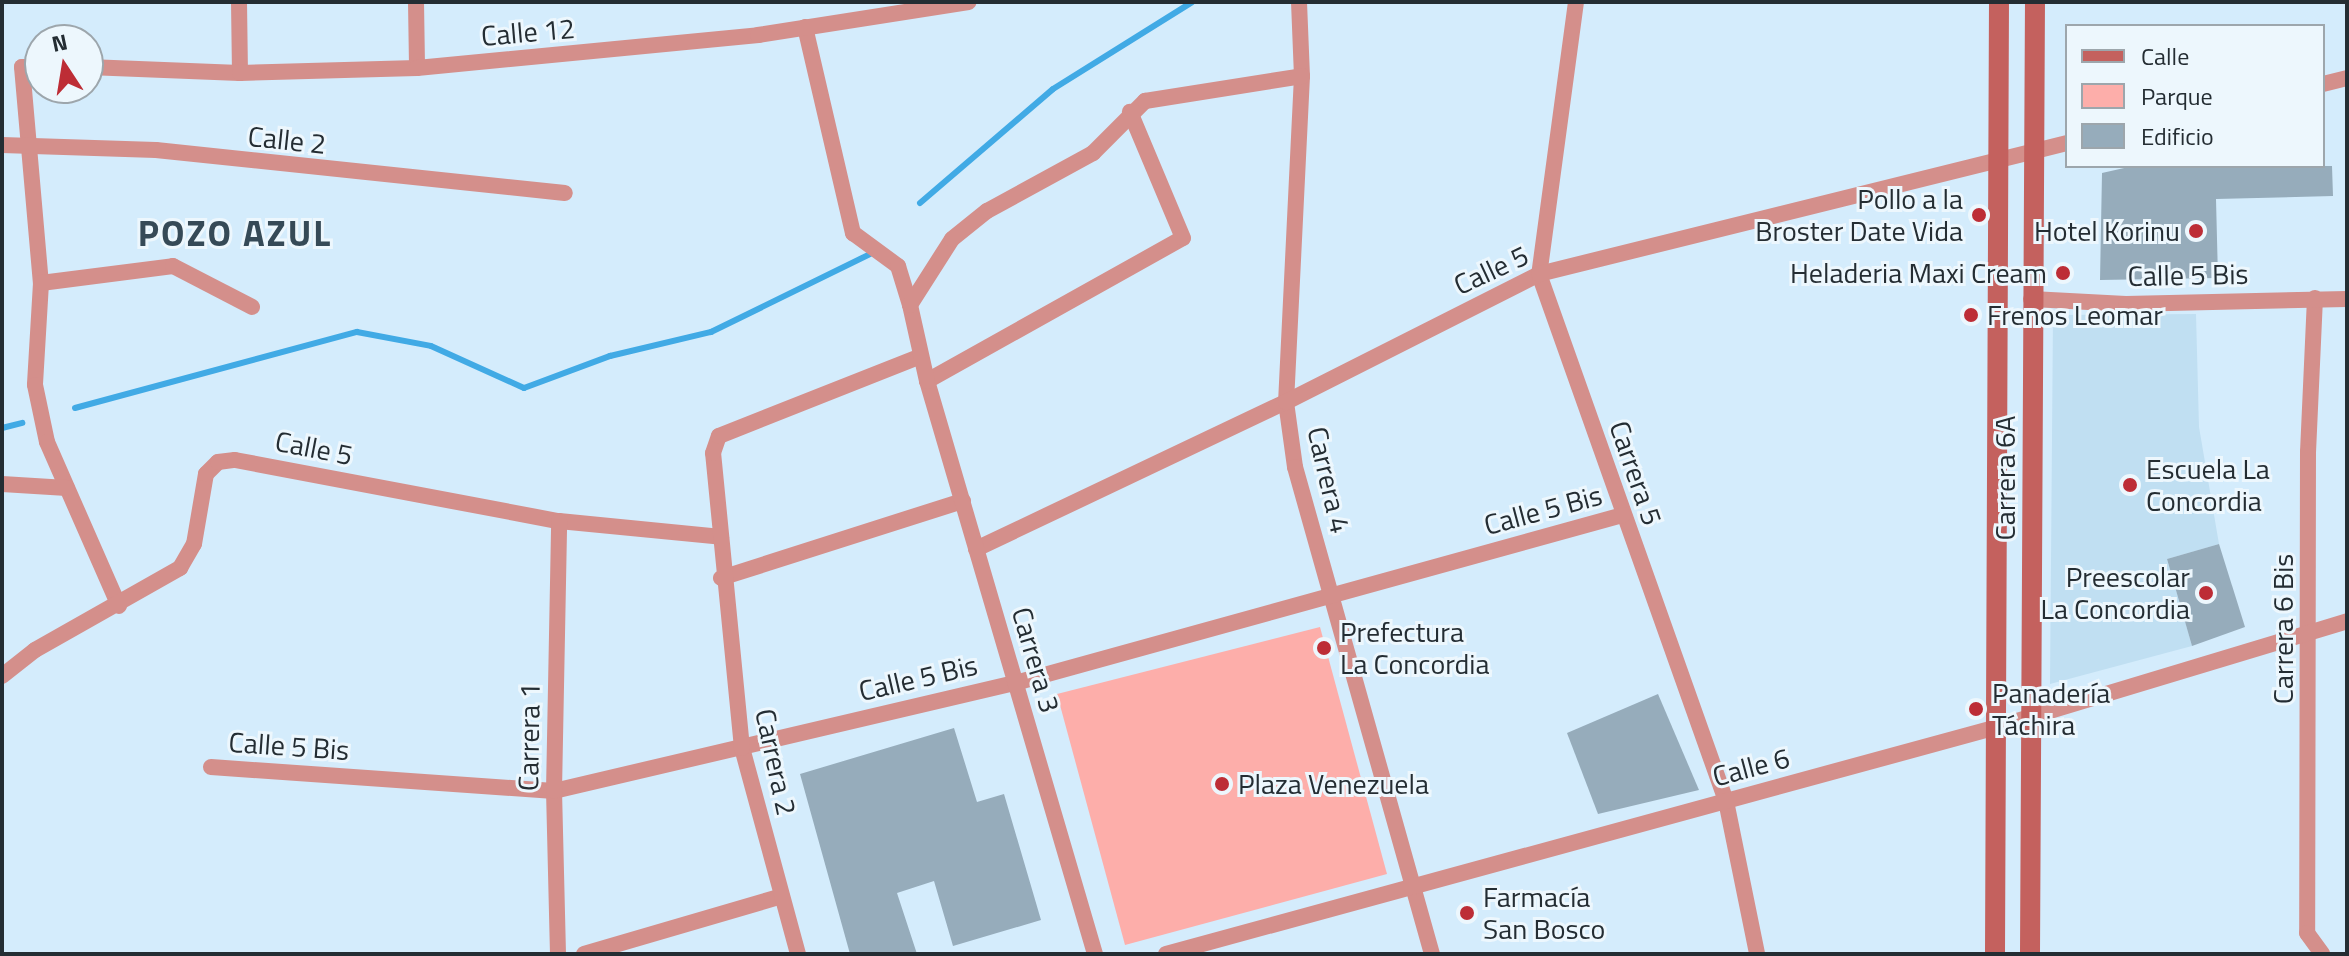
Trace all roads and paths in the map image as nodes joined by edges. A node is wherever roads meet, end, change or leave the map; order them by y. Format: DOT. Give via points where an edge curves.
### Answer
graph roads {
  1 [pos="239,2"];
  2 [pos="416,2"];
  3 [pos="968,2"];
  4 [pos="1299,2"];
  5 [pos="1576,2"];
  6 [pos="1999,2"];
  7 [pos="2035,2"];
  8 [pos="805,27"];
  9 [pos="24,67"];
  10 [pos="104,68"];
  11 [pos="417,68"];
  12 [pos="240,73"];
  13 [pos="1302,76"];
  14 [pos="2347,78"];
  15 [pos="2325,84"];
  16 [pos="1130,112"];
  17 [pos="2065,143"];
  18 [pos="2,145"];
  19 [pos="26,146"];
  20 [pos="2033,151"];
  21 [pos="1997,162"];
  22 [pos="565,193"];
  23 [pos="1539,274"];
  24 [pos="41,283"];
  25 [pos="2315,298"];
  26 [pos="2347,298"];
  27 [pos="2031,299"];
  28 [pos="910,305"];
  29 [pos="252,307"];
  30 [pos="921,356"];
  31 [pos="927,381"];
  32 [pos="1286,402"];
  33 [pos="2,484"];
  34 [pos="67,488"];
  35 [pos="963,501"];
  36 [pos="1623,515"];
  37 [pos="559,521"];
  38 [pos="721,537"];
  39 [pos="976,549"];
  40 [pos="721,578"];
  41 [pos="1331,595"];
  42 [pos="119,606"];
  43 [pos="2347,621"];
  44 [pos="2309,631"];
  45 [pos="2,676"];
  46 [pos="1015,683"];
  47 [pos="2034,712"];
  48 [pos="1997,727"];
  49 [pos="742,748"];
  50 [pos="211,767"];
  51 [pos="554,791"];
  52 [pos="1726,801"];
  53 [pos="1416,890"];
  54 [pos="782,896"];
  55 [pos="558,954"];
  56 [pos="584,954"];
  57 [pos="798,954"];
  58 [pos="1095,954"];
  59 [pos="1166,954"];
  60 [pos="1432,954"];
  61 [pos="1757,954"];
  62 [pos="1995,954"];
  63 [pos="2030,954"];
  64 [pos="2322,954"];
  1 -- 12 [label="street"];
  2 -- 11 [label="street"];
  3 -- 8 [label="street, Calle 12"];
  4 -- 13 [label="street, Carrera 4"];
  5 -- 23 [label="street, Carrera 5"];
  6 -- 21 [label="street, Carrera 6A"];
  7 -- 20 [label="street, Carrera 6A"];
  8 -- 11 [label="street, Calle 12"];
  8 -- 28 [label="street, Carrera 3" via="853,233 898,266"];
  9 -- 19 [label="street"];
  10 -- 12 [label="street, Calle 12"];
  11 -- 12 [label="street, Calle 12"];
  13 -- 16 [label="street" via="1145,101"];
  13 -- 32 [label="street, Carrera 4"];
  14 -- 15 [label="street"];
  16 -- 28 [label="street" via="1093,153 987,211 952,239"];
  16 -- 31 [label="street" via="1183,238"];
  17 -- 20 [label="street, Calle 5"];
  18 -- 19 [label="street, Calle 2"];
  19 -- 22 [label="street, Calle 2" via="156,150"];
  19 -- 24 [label="street" via="39,222"];
  20 -- 21 [label="street, Calle 5"];
  20 -- 27 [label="street, Carrera 6A"];
  21 -- 23 [label="street, Calle 5"];
  21 -- 48 [label="street, Carrera 6A"];
  23 -- 32 [label="street, Calle 5"];
  23 -- 36 [label="street, Carrera 5"];
  24 -- 29 [label="street" via="173,266"];
  24 -- 34 [label="street" via="35,385 47,442"];
  25 -- 26 [label="street, Calle 5 Bis"];
  25 -- 27 [label="street, Calle 5 Bis" via="2126,304"];
  25 -- 44 [label="street, Carrera 6 Bis"];
  27 -- 47 [label="street, Carrera 6A"];
  28 -- 30 [label="street, Carrera 3"];
  30 -- 31 [label="street, Carrera 3"];
  30 -- 38 [label="street, Carrera 2" via="719,436 713,453"];
  31 -- 35 [label="street, Carrera 3"];
  32 -- 39 [label="street, Calle 5"];
  32 -- 41 [label="street, Carrera 4" via="1295,467"];
  33 -- 34 [label="street"];
  34 -- 42 [label="street"];
  35 -- 39 [label="street, Carrera 3"];
  35 -- 40 [label="street"];
  36 -- 41 [label="street, Calle 5 Bis"];
  36 -- 52 [label="street, Carrera 5"];
  37 -- 38 [label="street, Calle 5"];
  37 -- 42 [label="street, Calle 5" via="235,460 218,462 206,474 189,556 180,568"];
  37 -- 51 [label="street, Carrera 1"];
  38 -- 40 [label="street, Carrera 2"];
  39 -- 46 [label="street, Carrera 3"];
  40 -- 49 [label="street, Carrera 2"];
  41 -- 46 [label="street, Calle 5 Bis"];
  41 -- 53 [label="street, Carrera 4"];
  42 -- 45 [label="street, Calle 5" via="35,650"];
  43 -- 44 [label="street, Calle 6"];
  44 -- 47 [label="street, Calle 6"];
  44 -- 64 [label="street, Carrera 6 Bis" via="2307,933"];
  46 -- 49 [label="street, Calle 5 Bis"];
  46 -- 58 [label="street, Carrera 3"];
  47 -- 48 [label="street, Calle 6"];
  47 -- 63 [label="street, Carrera 6A"];
  48 -- 52 [label="street, Calle 6"];
  48 -- 62 [label="street, Carrera 6A"];
  49 -- 51 [label="street, Calle 5 Bis"];
  49 -- 54 [label="street, Carrera 2"];
  50 -- 51 [label="street, Calle 5 Bis"];
  51 -- 55 [label="street, Carrera 1"];
  52 -- 53 [label="street, Calle 6"];
  52 -- 61 [label="street, Carrera 5"];
  53 -- 59 [label="street, Calle 6"];
  53 -- 60 [label="street, Carrera 4"];
  54 -- 56 [label="street"];
  54 -- 57 [label="street, Carrera 2"];
}
